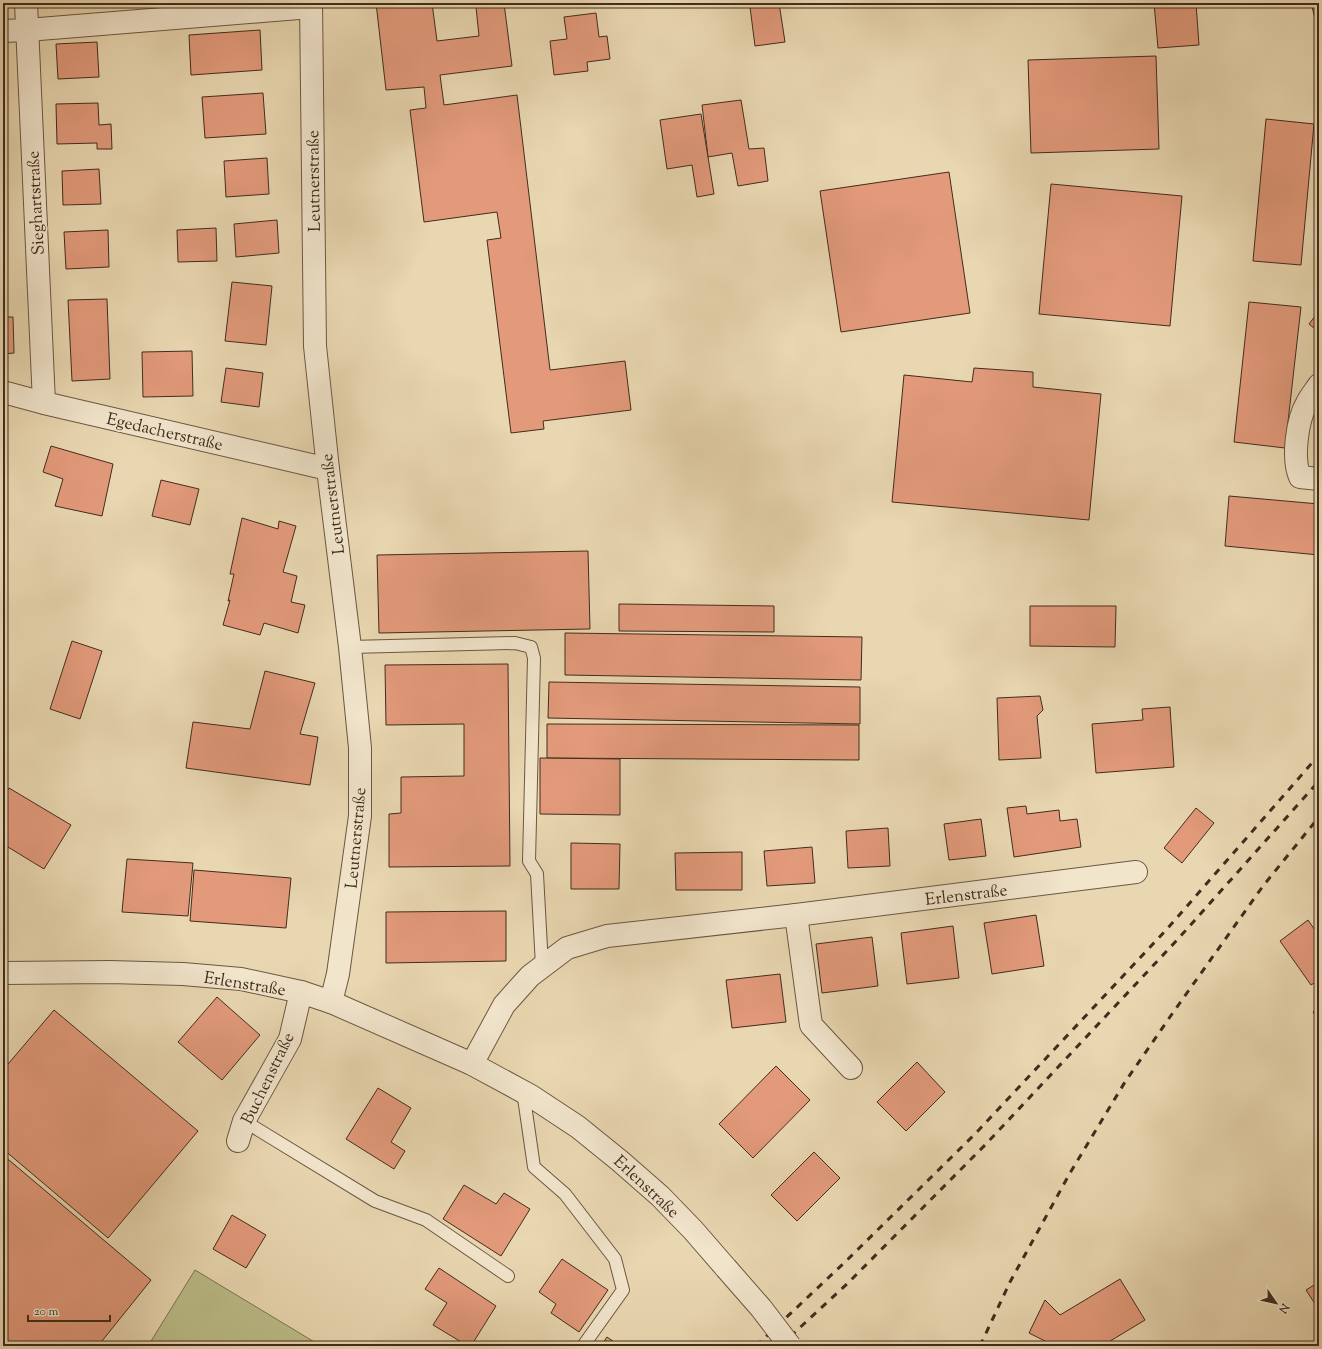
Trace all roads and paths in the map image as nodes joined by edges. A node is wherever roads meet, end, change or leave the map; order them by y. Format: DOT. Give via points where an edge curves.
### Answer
graph roads {
  1 [pos="26,3"];
  2 [pos="311,5"];
  3 [pos="3,30"];
  4 [pos="27,30"];
  5 [pos="1319,385"];
  6 [pos="3,392"];
  7 [pos="44,403"];
  8 [pos="328,469"];
  9 [pos="1319,478"];
  10 [pos="350,647"];
  11 [pos="1136,872"];
  12 [pos="796,915"];
  13 [pos="542,966"];
  14 [pos="3,973"];
  15 [pos="300,992"];
  16 [pos="331,1002"];
  17 [pos="472,1064"];
  18 [pos="851,1068"];
  19 [pos="523,1091"];
  20 [pos="241,1131"];
  21 [pos="508,1276"];
  22 [pos="583,1346"];
  23 [pos="790,1346"];
  1 -- 4 [label="street, Sieghartstraße"];
  2 -- 4 [label="street"];
  2 -- 8 [label="street, Leutnerstraße" via="315,346"];
  3 -- 4 [label="street"];
  4 -- 7 [label="street, Sieghartstraße"];
  5 -- 9 [label="street" via="1306,404 1300,422 1297,451 1300,477"];
  6 -- 7 [label="street, Egedacherstraße"];
  7 -- 8 [label="street, Egedacherstraße"];
  8 -- 10 [label="street, Leutnerstraße"];
  10 -- 13 [label="lane" via="515,643 531,647 534,658 529,861 537,874"];
  10 -- 16 [label="street, Leutnerstraße" via="360,748 360,816 338,974"];
  11 -- 12 [label="street, Erlenstraße"];
  12 -- 13 [label="street, Erlenstraße" via="607,936 567,948"];
  12 -- 18 [label="street" via="811,1024"];
  13 -- 17 [label="street, Erlenstraße" via="504,1005"];
  14 -- 15 [label="street, Erlenstraße" via="183,974 241,979"];
  15 -- 16 [label="street, Erlenstraße"];
  15 -- 20 [label="street, Buchenstraße" via="290,1039"];
  16 -- 17 [label="street, Erlenstraße"];
  17 -- 19 [label="street, Erlenstraße"];
  19 -- 22 [label="lane" via="534,1167 565,1194 615,1259 623,1290"];
  19 -- 23 [label="street, Erlenstraße, bridge" via="578,1126 660,1196 761,1308"];
  20 -- 21 [label="lane" via="375,1201 426,1220"];
}
